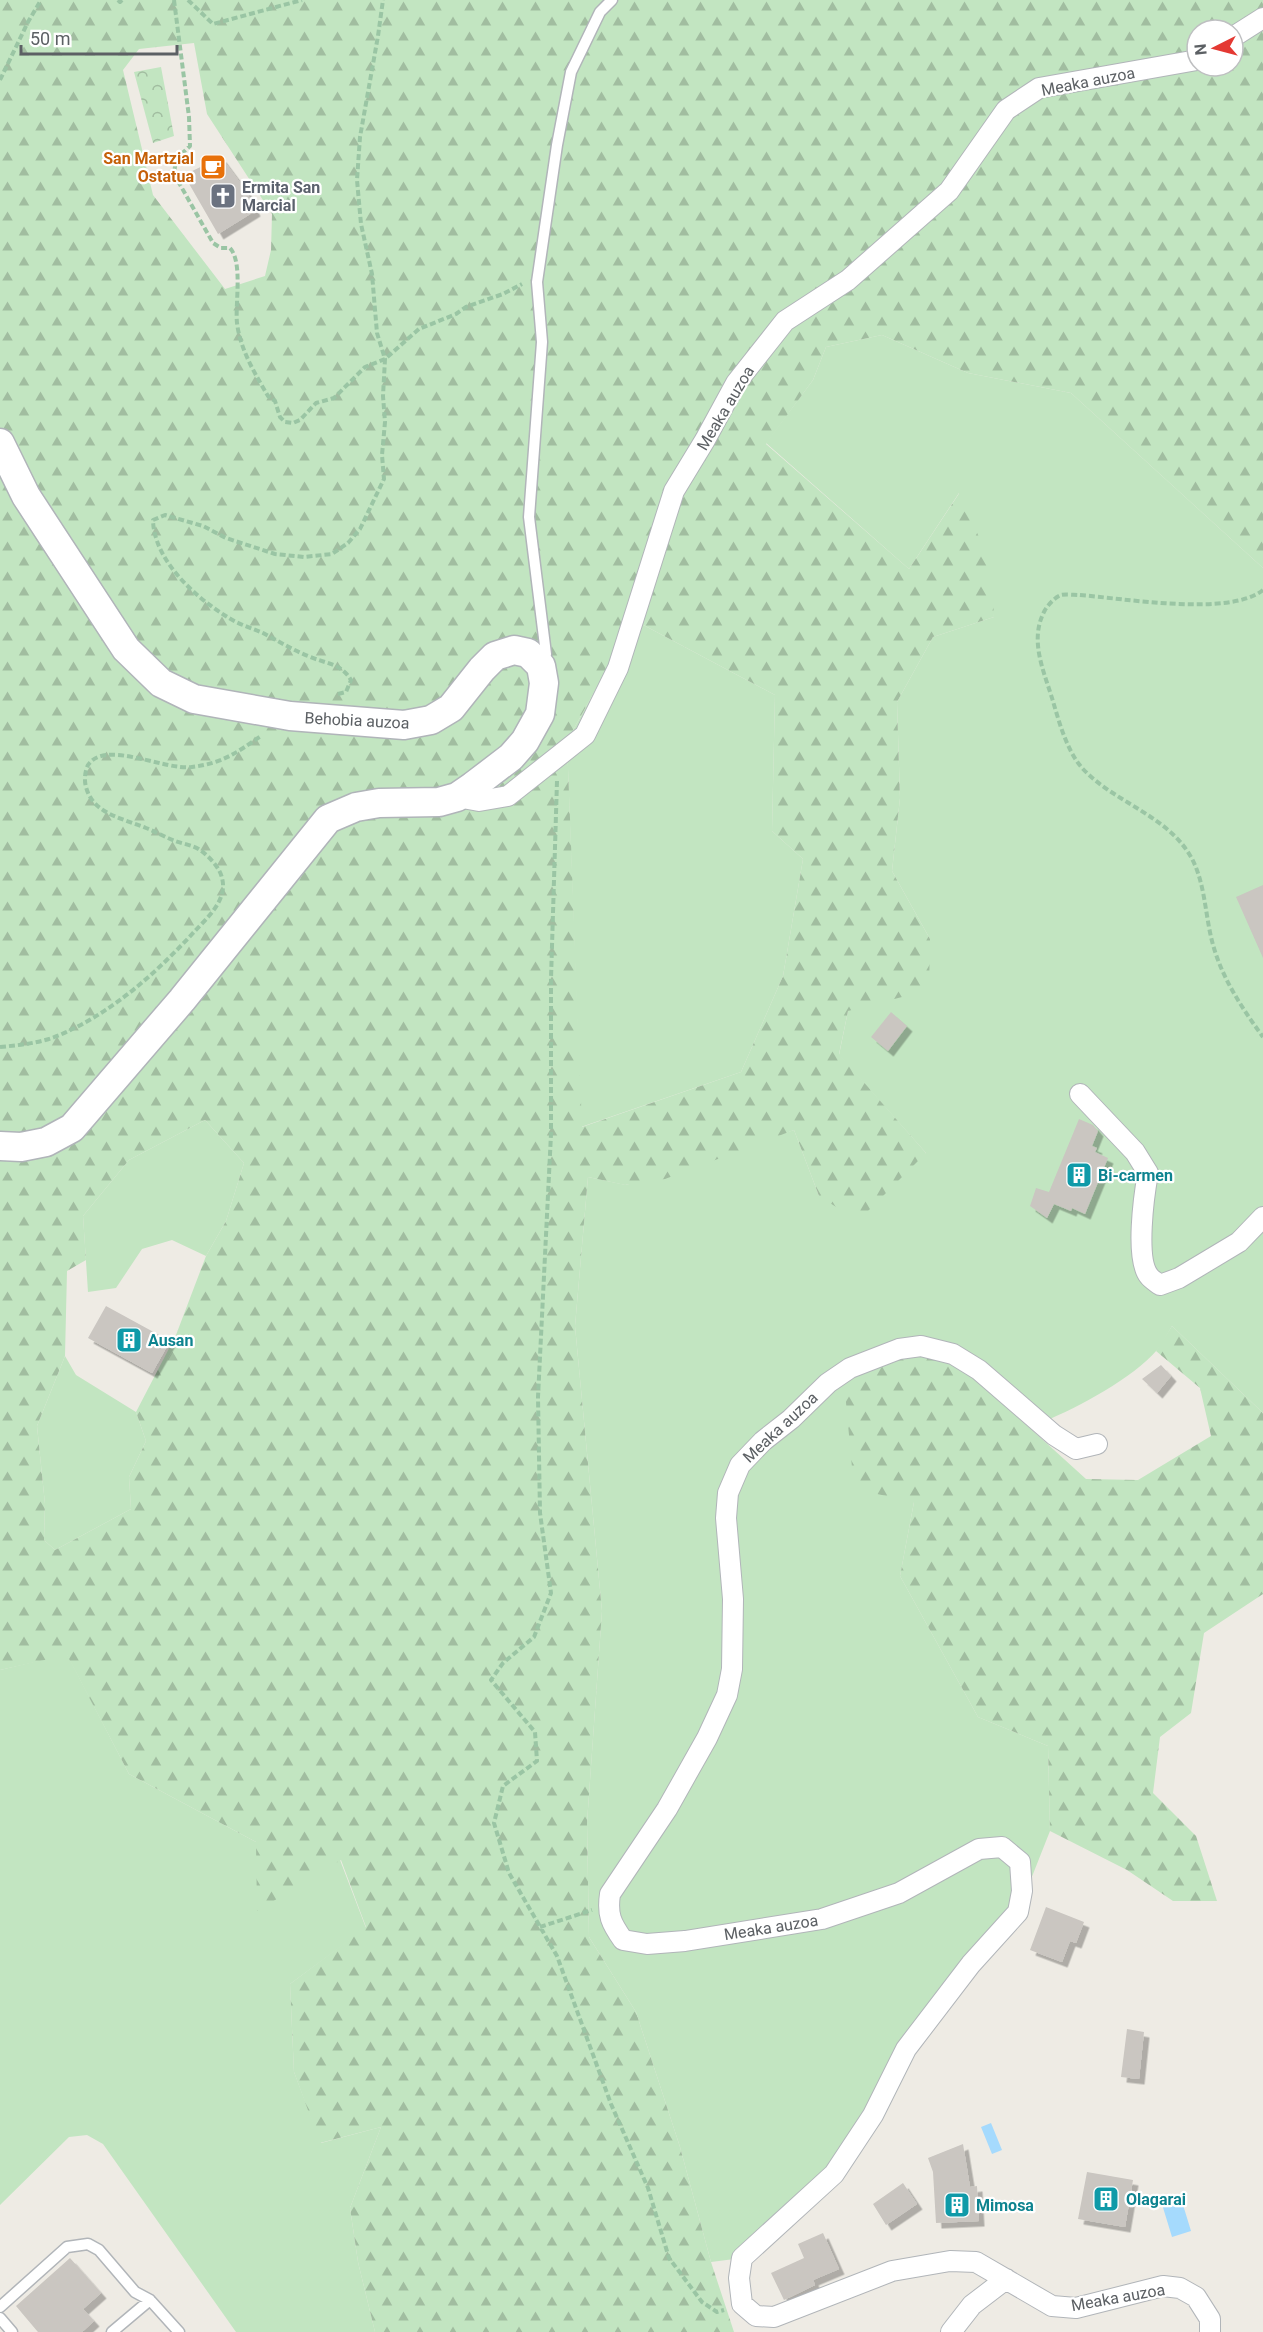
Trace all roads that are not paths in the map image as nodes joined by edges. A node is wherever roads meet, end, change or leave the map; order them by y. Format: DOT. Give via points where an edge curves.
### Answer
graph roads {
  1 [pos="612,0"];
  2 [pos="1263,18"];
  3 [pos="1245,29"];
  4 [pos="1185,62"];
  5 [pos="0,443"];
  6 [pos="541,666"];
  7 [pos="457,797"];
  8 [pos="1080,1094"];
  9 [pos="0,1146"];
  10 [pos="1263,1217"];
  11 [pos="1097,1444"];
  12 [pos="1006,2279"];
  13 [pos="150,2300"];
  14 [pos="0,2307"];
  15 [pos="0,2318"];
  16 [pos="12,2332"];
  17 [pos="112,2332"];
  18 [pos="179,2332"];
  19 [pos="951,2332"];
  20 [pos="1210,2332"];
  1 -- 6 [label="lane" via="600,12 572,72 556,146 537,282 542,342 529,517 546,654"];
  2 -- 3 [label="street"];
  4 -- 7 [label="street, Meaka auzoa" via="1039,88 1006,110 949,191 849,280 784,321 736,382 674,491 618,668 585,735 508,796 479,801"];
  5 -- 6 [label="street, Behobia auzoa" via="26,496 126,649 162,683 194,699 290,716 404,725 431,720 451,708 495,656 513,650 528,654"];
  6 -- 7 [label="street" via="544,683 540,714 525,741 511,757"];
  7 -- 9 [label="street" via="439,802 356,807 328,819 182,1000 72,1128 46,1142 21,1148"];
  8 -- 10 [label="street" via="1135,1152 1148,1173 1141,1211 1143,1256 1147,1275 1160,1285 1239,1242"];
  11 -- 12 [label="street, Meaka auzoa" via="1076,1449 1054,1435 979,1370 953,1354 921,1346 899,1349 850,1368 763,1441 740,1465 728,1494 726,1518 733,1599 732,1669 727,1695 667,1809 610,1894 608,1909 623,1940 647,1944 685,1941 822,1919 899,1893 979,1849 1002,1847 1020,1862 1022,1891 1018,1912 971,1964 906,2049 873,2115 834,2174 742,2258 739,2278 742,2304 756,2316 774,2318 892,2271 950,2260 976,2262"];
  12 -- 19 [label="street" via="972,2305"];
  12 -- 20 [label="street, Meaka auzoa" via="1052,2306 1076,2308 1163,2286 1180,2288 1196,2296 1210,2319"];
  13 -- 14 [label="lane" via="135,2292 99,2250 88,2244 67,2247"];
  13 -- 17 [label="lane"];
  13 -- 18 [label="lane"];
  15 -- 16 [label="lane"];
}
